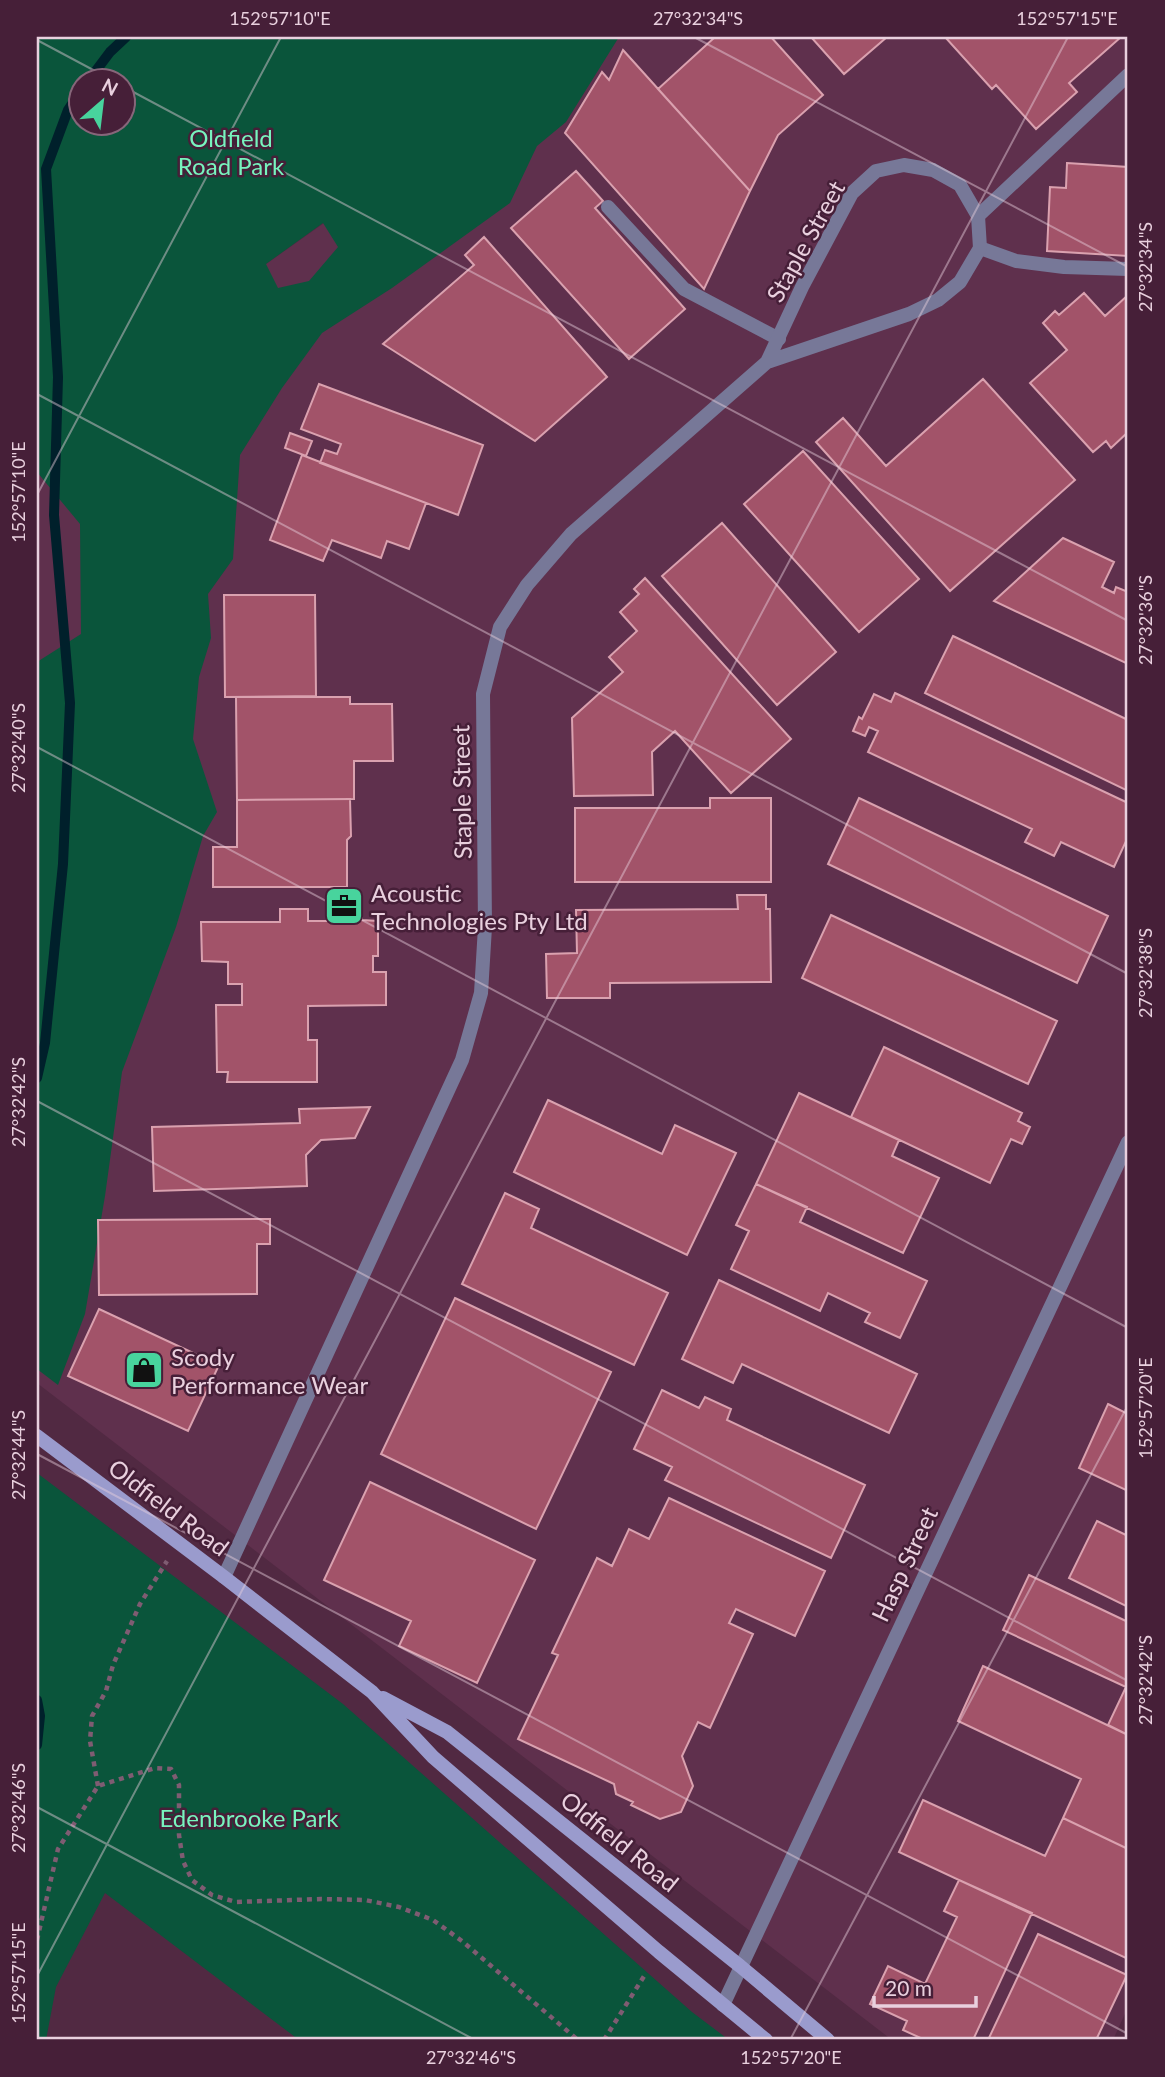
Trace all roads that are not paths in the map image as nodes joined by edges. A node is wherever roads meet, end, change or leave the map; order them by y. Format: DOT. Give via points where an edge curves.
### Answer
graph roads {
  1 [pos="1128,75"];
  2 [pos="608,206"];
  3 [pos="978,216"];
  4 [pos="980,248"];
  5 [pos="1128,269"];
  6 [pos="779,339"];
  7 [pos="767,362"];
  8 [pos="1128,1142"];
  9 [pos="37,1436"];
  10 [pos="224,1577"];
  11 [pos="372,1692"];
  12 [pos="740,1966"];
  13 [pos="723,2006"];
  14 [pos="766,2040"];
  15 [pos="828,2040"];
  1 -- 3 [label="street"];
  2 -- 6 [label="street" via="684,289"];
  3 -- 4 [label="street, Staple Street"];
  3 -- 6 [label="street, Staple Street" via="960,185 933,170 904,165 876,171 852,193"];
  4 -- 5 [label="street" via="1016,261"];
  4 -- 7 [label="street, Staple Street" via="960,282 937,300 909,314"];
  6 -- 7 [label="street, Staple Street"];
  7 -- 10 [label="street, Staple Street" via="571,534 527,585 500,627 483,694 485,927 481,993 462,1060"];
  8 -- 12 [label="street, Hasp Street"];
  9 -- 10 [label="street, Oldfield Road"];
  10 -- 11 [label="street, Oldfield Road"];
  11 -- 12 [label="street, Oldfield Road" via="447,1732"];
  11 -- 13 [label="street, Oldfield Road" via="433,1757"];
  12 -- 13 [label="street, Hasp Street"];
  12 -- 15 [label="street, Oldfield Road"];
  13 -- 14 [label="street, Oldfield Road"];
}
